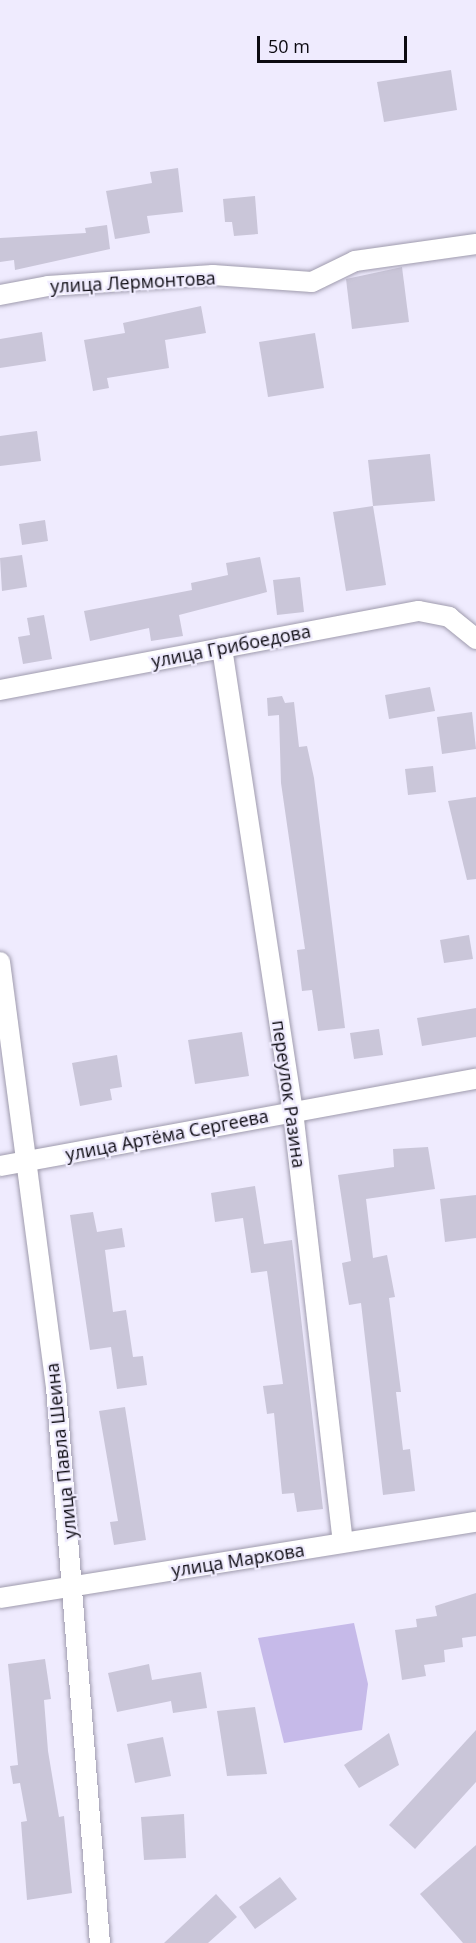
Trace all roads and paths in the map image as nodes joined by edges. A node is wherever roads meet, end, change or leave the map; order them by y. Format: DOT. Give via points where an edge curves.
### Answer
graph roads {
  1 [pos="476,244"];
  2 [pos="0,295"];
  3 [pos="476,639"];
  4 [pos="222,648"];
  5 [pos="0,690"];
  6 [pos="0,962"];
  7 [pos="476,1078"];
  8 [pos="293,1111"];
  9 [pos="26,1162"];
  10 [pos="0,1166"];
  11 [pos="476,1522"];
  12 [pos="343,1542"];
  13 [pos="74,1586"];
  14 [pos="0,1598"];
  15 [pos="100,1943"];
  1 -- 2 [label="street, улица Лермонтова" via="355,261 312,282 213,275 48,286"];
  3 -- 4 [label="street, улица Грибоедова" via="461,624 419,611"];
  4 -- 5 [label="street, улица Грибоедова"];
  4 -- 8 [label="street, переулок Разина"];
  6 -- 9 [label="street, улица Павла Шеина"];
  7 -- 8 [label="street, улица Артёма Сергеева"];
  8 -- 9 [label="street, улица Артёма Сергеева"];
  8 -- 12 [label="street, переулок Разина"];
  9 -- 10 [label="street, улица Артёма Сергеева"];
  9 -- 13 [label="street, улица Павла Шеина" via="56,1387"];
  11 -- 12 [label="street, улица Маркова"];
  12 -- 13 [label="street, улица Маркова"];
  13 -- 14 [label="street, улица Маркова"];
  13 -- 15 [label="street, улица Павла Шеина"];
}
